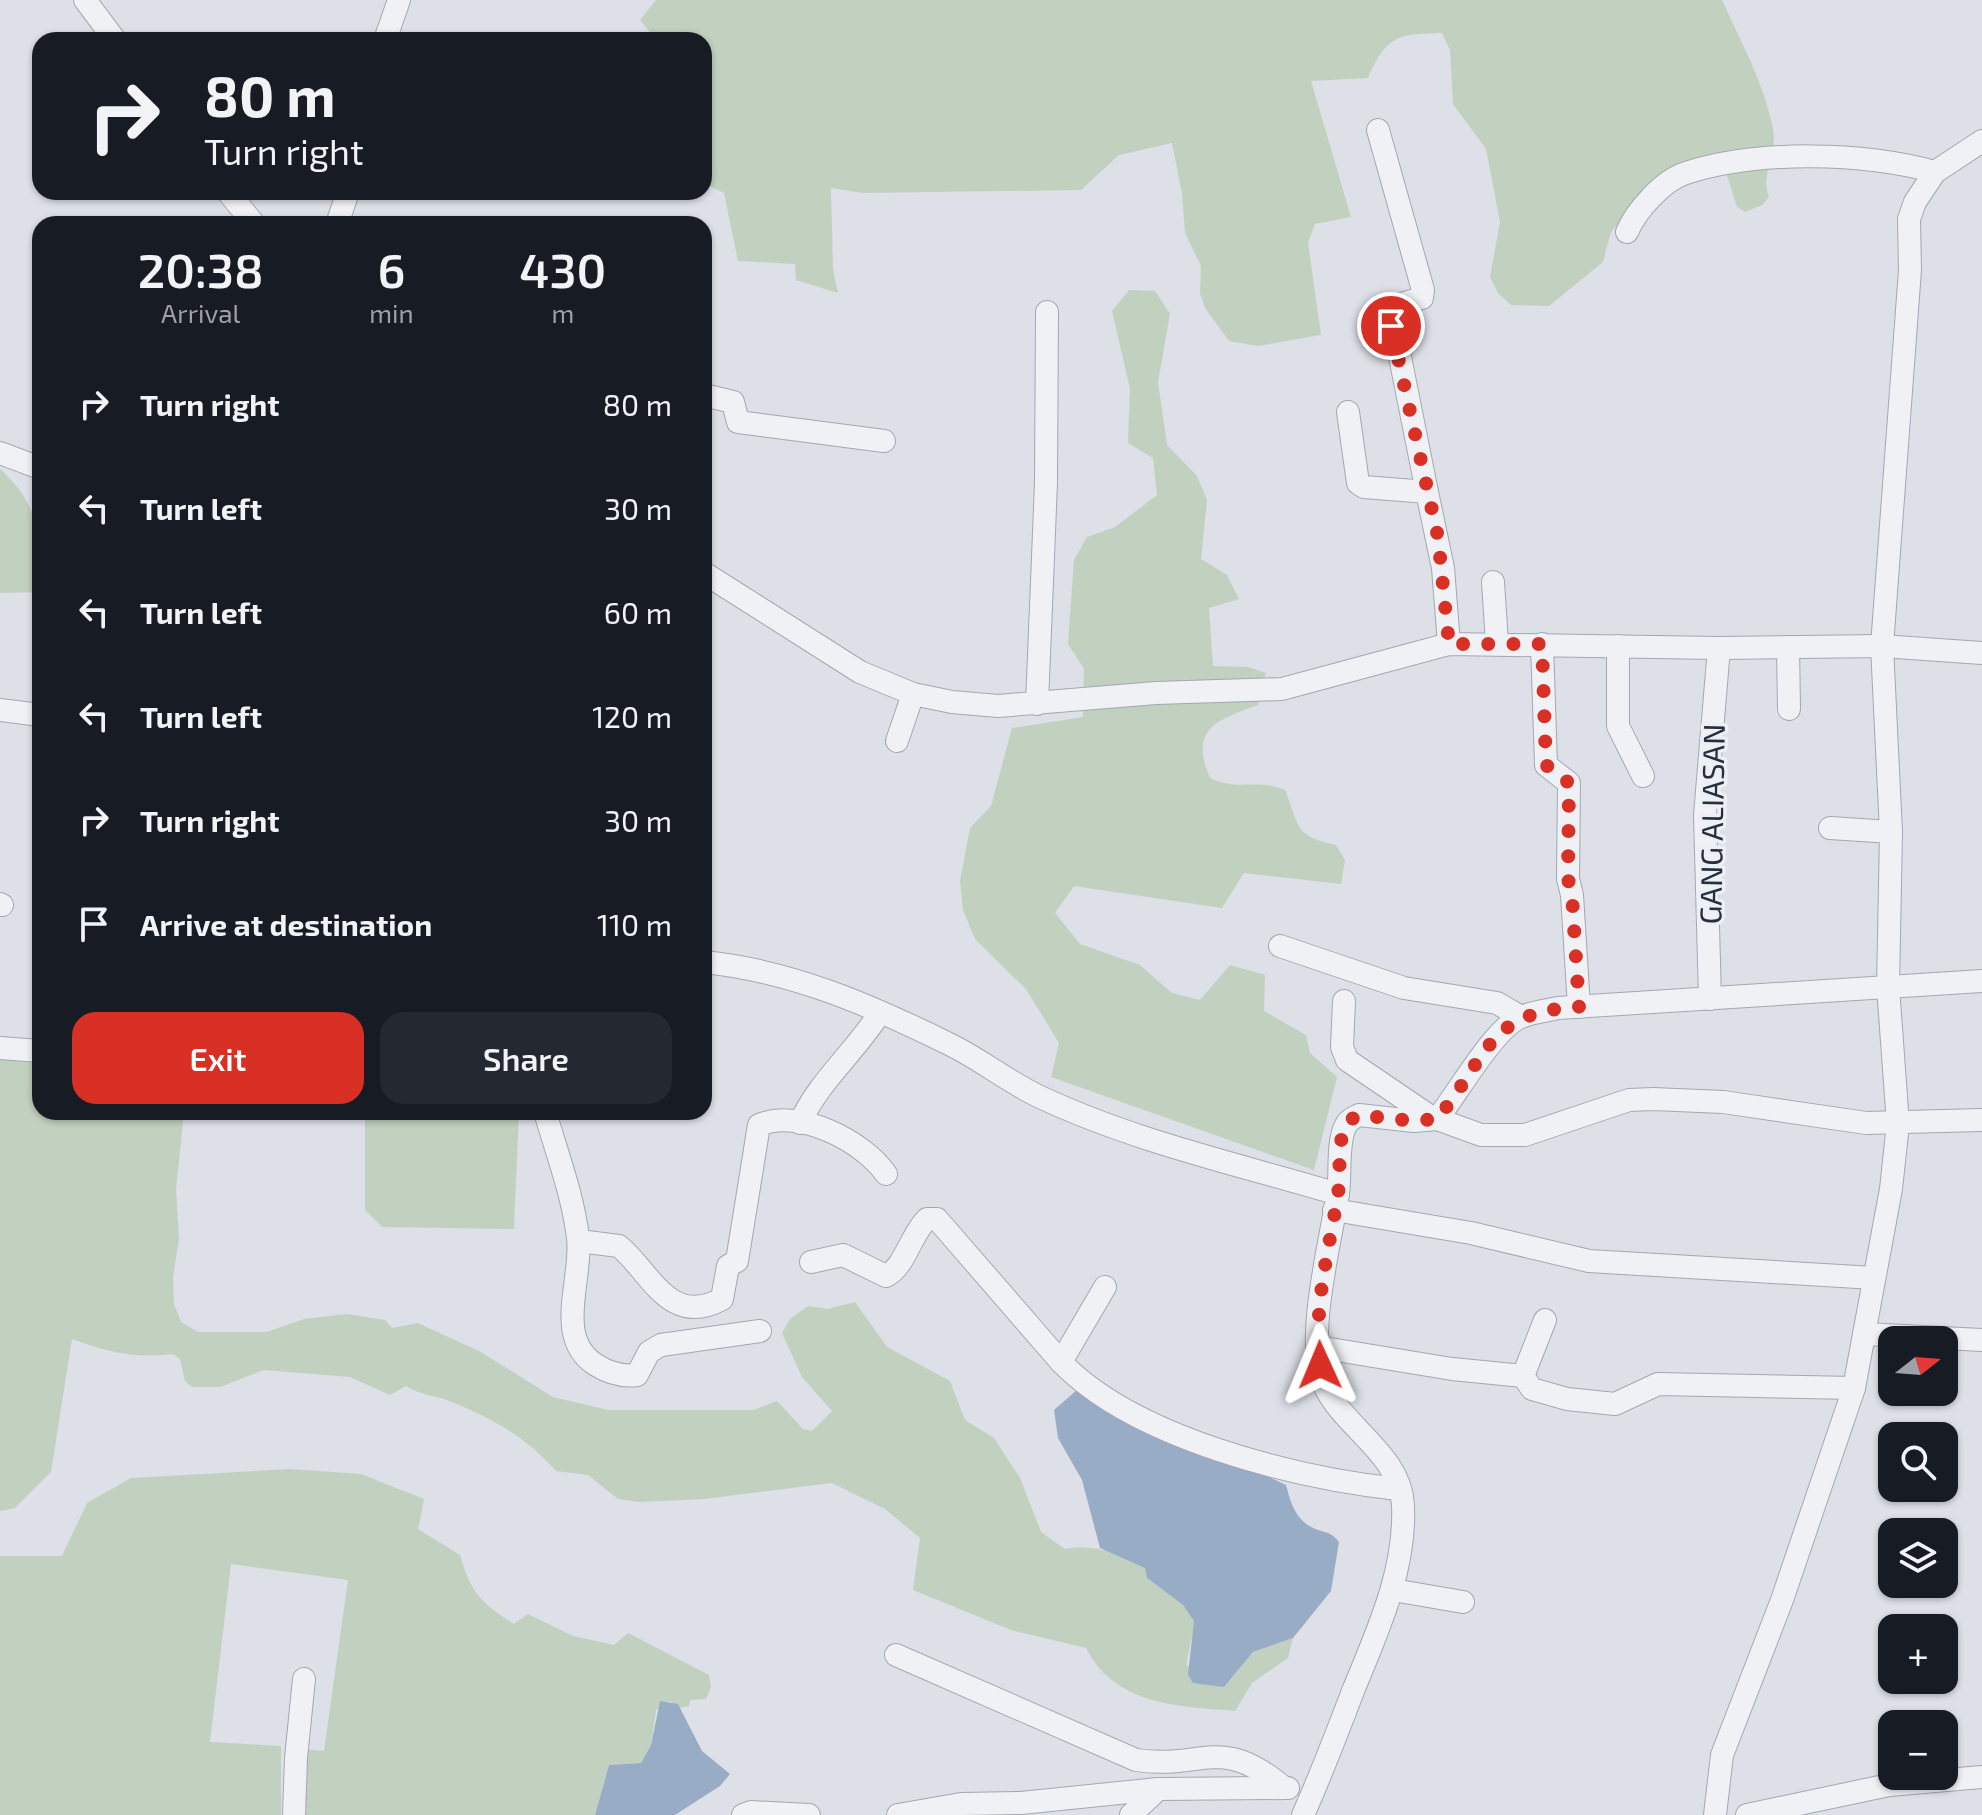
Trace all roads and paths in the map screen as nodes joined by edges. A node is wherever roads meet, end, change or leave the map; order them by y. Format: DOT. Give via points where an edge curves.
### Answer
graph roads {
  1 [pos="85,0"];
  2 [pos="399,0"];
  3 [pos="109,32"];
  4 [pos="388,32"];
  5 [pos="1378,130"];
  6 [pos="1982,141"];
  7 [pos="1935,172"];
  8 [pos="234,200"];
  9 [pos="248,216"];
  10 [pos="1627,232"];
  11 [pos="1047,312"];
  12 [pos="712,397"];
  13 [pos="1348,412"];
  14 [pos="884,441"];
  15 [pos="0,453"];
  16 [pos="32,465"];
  17 [pos="1427,492"];
  18 [pos="712,578"];
  19 [pos="1493,582"];
  20 [pos="1497,643"];
  21 [pos="1449,644"];
  22 [pos="1542,644"];
  23 [pos="1618,646"];
  24 [pos="1788,647"];
  25 [pos="1889,647"];
  26 [pos="1719,648"];
  27 [pos="1982,653"];
  28 [pos="913,694"];
  29 [pos="1037,704"];
  30 [pos="1789,709"];
  31 [pos="0,710"];
  32 [pos="32,714"];
  33 [pos="897,741"];
  34 [pos="1643,776"];
  35 [pos="1830,828"];
  36 [pos="1891,832"];
  37 [pos="1280,946"];
  38 [pos="712,963"];
  39 [pos="1982,981"];
  40 [pos="1896,987"];
  41 [pos="1710,999"];
  42 [pos="1344,1001"];
  43 [pos="1579,1007"];
  44 [pos="879,1014"];
  45 [pos="1521,1017"];
  46 [pos="0,1048"];
  47 [pos="32,1050"];
  48 [pos="1438,1117"];
  49 [pos="547,1120"];
  50 [pos="1982,1120"];
  51 [pos="800,1123"];
  52 [pos="1898,1124"];
  53 [pos="886,1174"];
  54 [pos="1336,1202"];
  55 [pos="579,1241"];
  56 [pos="811,1262"];
  57 [pos="1874,1278"];
  58 [pos="1105,1287"];
  59 [pos="1545,1320"];
  60 [pos="760,1331"];
  61 [pos="1864,1334"];
  62 [pos="1982,1340"];
  63 [pos="1318,1347"];
  64 [pos="1061,1362"];
  65 [pos="1523,1376"];
  66 [pos="1854,1388"];
  67 [pos="1398,1489"];
  68 [pos="1393,1590"];
  69 [pos="1463,1602"];
  70 [pos="896,1655"];
  71 [pos="304,1679"];
  72 [pos="1982,1777"];
  73 [pos="1283,1787"];
  74 [pos="1158,1789"];
  75 [pos="1313,1793"];
  76 [pos="1020,1809"];
  77 [pos="928,1813"];
  78 [pos="294,1815"];
  79 [pos="743,1815"];
  80 [pos="809,1815"];
  81 [pos="898,1815"];
  82 [pos="1131,1815"];
  83 [pos="1303,1815"];
  84 [pos="1715,1815"];
  85 [pos="1747,1815"];
  1 -- 3 [label="street"];
  2 -- 4 [label="street"];
  5 -- 17 [label="street" via="1423,290 1422,298 1390,307"];
  6 -- 7 [label="street"];
  7 -- 10 [label="street" via="1848,158 1733,163 1684,173 1665,184"];
  7 -- 25 [label="street" via="1909,219"];
  8 -- 9 [label="street"];
  11 -- 29 [label="street"];
  12 -- 14 [label="street" via="733,402 738,422"];
  13 -- 17 [label="street" via="1358,483"];
  15 -- 16 [label="street"];
  17 -- 21 [label="street" via="1443,568"];
  18 -- 28 [label="street" via="831,656"];
  19 -- 20 [label="street"];
  20 -- 21 [label="street"];
  20 -- 22 [label="street"];
  21 -- 29 [label="street" via="1282,689"];
  22 -- 23 [label="street"];
  22 -- 43 [label="street" via="1546,765 1569,783 1568,879"];
  23 -- 26 [label="street"];
  23 -- 34 [label="street" via="1618,726"];
  24 -- 25 [label="street"];
  24 -- 26 [label="street"];
  24 -- 30 [label="street"];
  25 -- 27 [label="street"];
  25 -- 36 [label="street"];
  26 -- 41 [label="street, GANG ALIASAN" via="1705,815"];
  28 -- 29 [label="street" via="965,704"];
  28 -- 33 [label="street"];
  31 -- 32 [label="street"];
  35 -- 36 [label="street"];
  36 -- 40 [label="street"];
  37 -- 45 [label="street" via="1404,988 1497,1003"];
  38 -- 44 [label="street" via="793,977 841,993"];
  39 -- 40 [label="street"];
  40 -- 41 [label="street"];
  40 -- 52 [label="street"];
  41 -- 43 [label="street"];
  42 -- 48 [label="street" via="1342,1047 1347,1060"];
  43 -- 45 [label="street"];
  44 -- 51 [label="street" via="811,1097"];
  44 -- 54 [label="street" via="950,1044 1037,1095 1136,1135"];
  45 -- 48 [label="street" via="1499,1031"];
  46 -- 47 [label="street"];
  48 -- 52 [label="street" via="1481,1135 1525,1135 1629,1100 1653,1099 1723,1102"];
  48 -- 54 [label="street" via="1351,1119 1344,1129"];
  49 -- 55 [label="street"];
  50 -- 52 [label="street"];
  51 -- 53 [label="street" via="832,1131 861,1148"];
  51 -- 55 [label="street" via="766,1122 756,1131 737,1261 728,1266 719,1300 676,1303 647,1280 619,1246"];
  52 -- 57 [label="street"];
  54 -- 57 [label="street" via="1589,1261"];
  54 -- 63 [label="street"];
  55 -- 60 [label="street" via="574,1338 583,1357 607,1372 637,1375 649,1352 661,1345"];
  56 -- 64 [label="street" via="843,1255 886,1276 895,1271 919,1226 937,1219"];
  57 -- 61 [label="street"];
  58 -- 64 [label="street"];
  59 -- 65 [label="street"];
  61 -- 62 [label="street"];
  61 -- 66 [label="street"];
  63 -- 65 [label="street"];
  63 -- 67 [label="street" via="1323,1383 1387,1464"];
  64 -- 67 [label="street" via="1148,1422 1293,1474"];
  65 -- 66 [label="street" via="1532,1389 1615,1404 1658,1384"];
  66 -- 84 [label="street" via="1722,1755"];
  67 -- 68 [label="street" via="1403,1501 1402,1543"];
  68 -- 69 [label="street"];
  68 -- 75 [label="street"];
  70 -- 73 [label="street" via="1136,1760 1234,1757 1258,1766"];
  71 -- 78 [label="street"];
  72 -- 85 [label="street" via="1889,1785"];
  73 -- 74 [label="street"];
  73 -- 75 [label="street"];
  74 -- 76 [label="street"];
  74 -- 82 [label="street"];
  75 -- 83 [label="street"];
  76 -- 77 [label="street" via="961,1804"];
  77 -- 81 [label="street"];
  79 -- 80 [label="street"];
}
